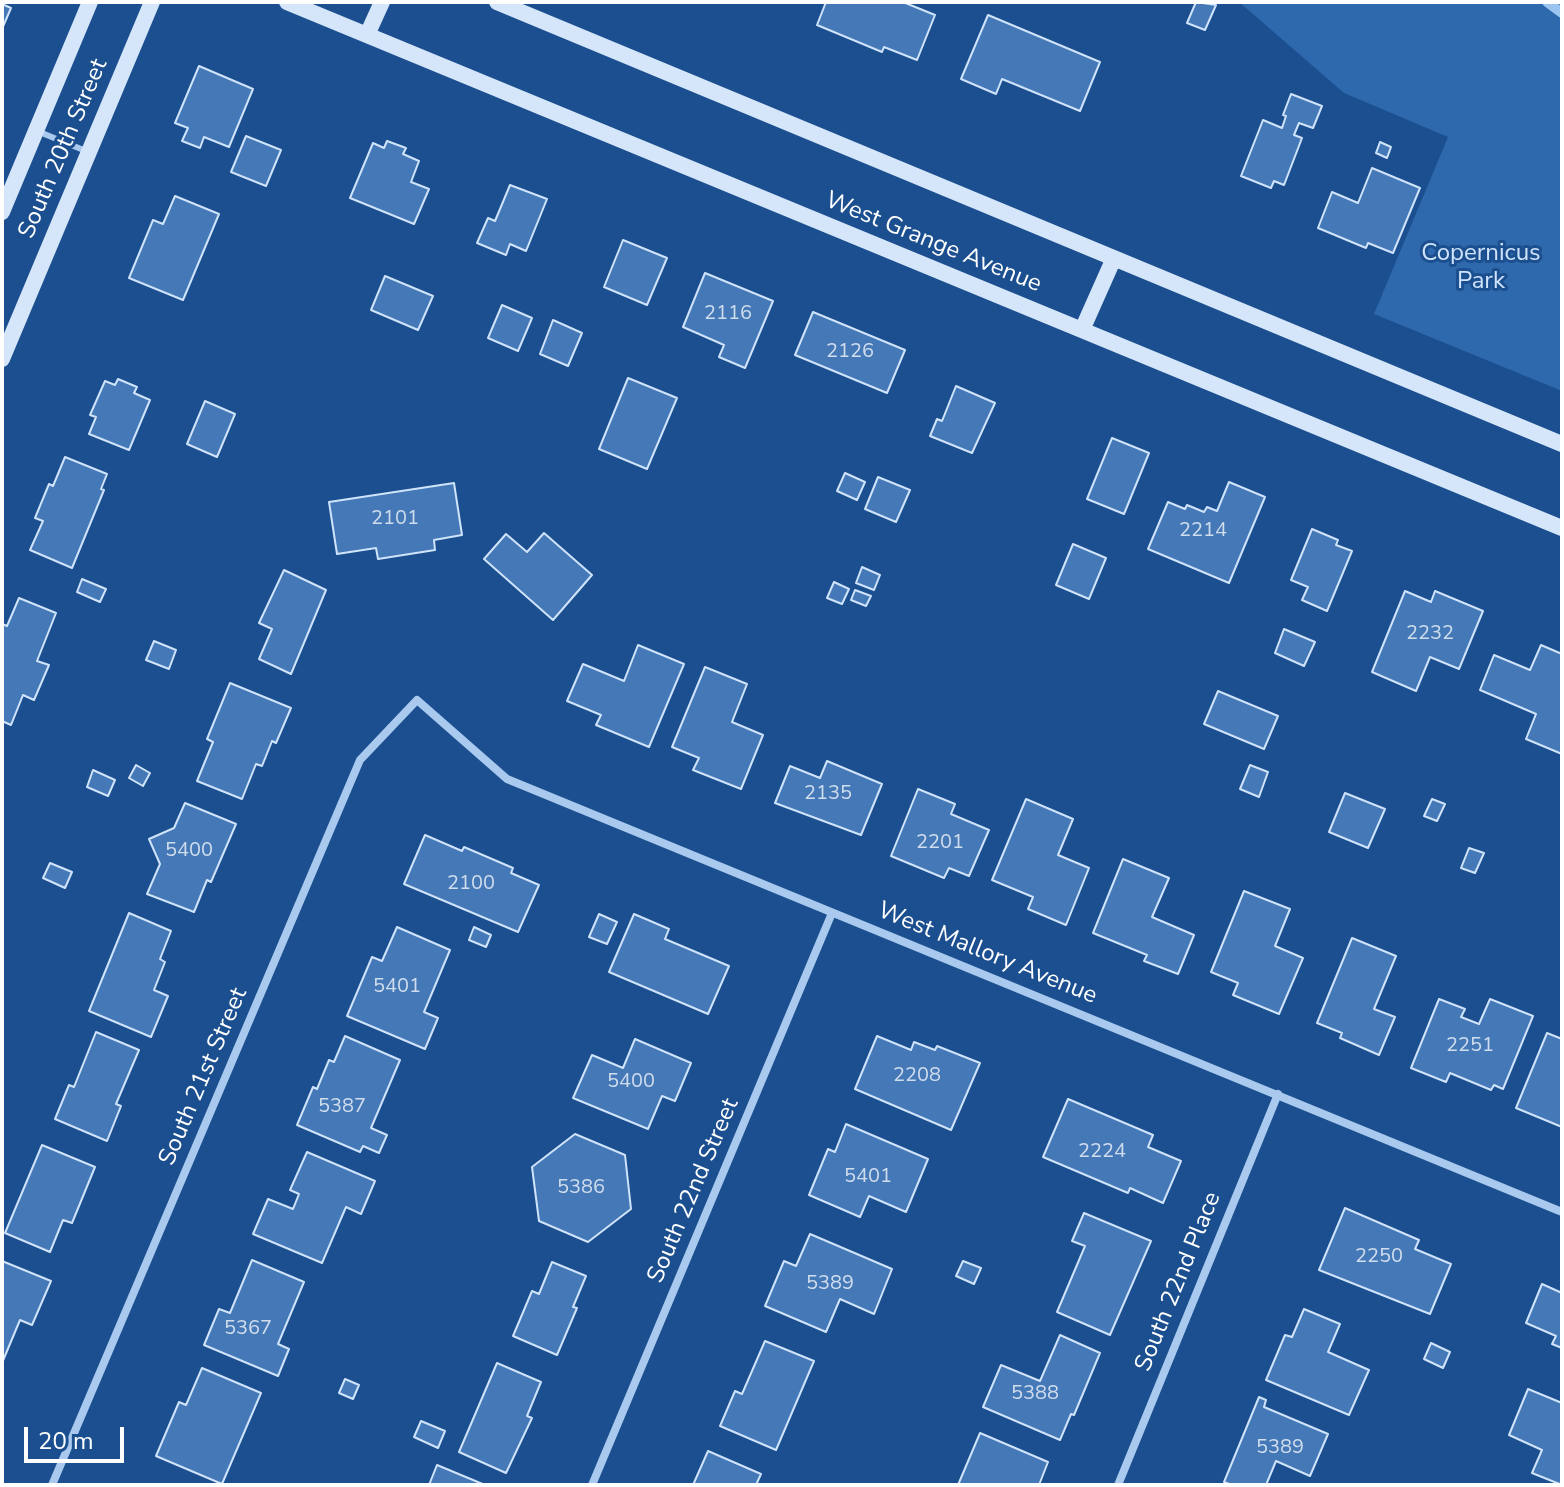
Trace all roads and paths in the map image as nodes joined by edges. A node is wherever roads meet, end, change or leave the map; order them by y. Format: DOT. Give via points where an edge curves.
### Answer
graph roads {
  1 [pos="90,2"];
  2 [pos="152,2"];
  3 [pos="287,2"];
  4 [pos="382,2"];
  5 [pos="497,2"];
  6 [pos="367,35"];
  7 [pos="36,131"];
  8 [pos="89,152"];
  9 [pos="2,212"];
  10 [pos="1114,258"];
  11 [pos="1082,330"];
  12 [pos="2,359"];
  13 [pos="1562,444"];
  14 [pos="1562,528"];
  15 [pos="417,700"];
  16 [pos="832,913"];
  17 [pos="1278,1094"];
  18 [pos="1562,1212"];
  19 [pos="52,1485"];
  20 [pos="592,1485"];
  21 [pos="1118,1485"];
  1 -- 7 [label="street, South 20th Street"];
  2 -- 8 [label="street, South 20th Street"];
  3 -- 6 [label="street, West Grange Avenue"];
  4 -- 6 [label="street"];
  5 -- 10 [label="street"];
  6 -- 11 [label="street, West Grange Avenue"];
  7 -- 8 [label="lane"];
  7 -- 9 [label="street, South 20th Street"];
  8 -- 12 [label="street, South 20th Street"];
  10 -- 11 [label="street"];
  10 -- 13 [label="street"];
  11 -- 14 [label="street, West Grange Avenue"];
  15 -- 16 [label="street, West Mallory Avenue" via="507,779"];
  15 -- 19 [label="street, South 21st Street" via="360,760"];
  16 -- 17 [label="street, West Mallory Avenue"];
  16 -- 20 [label="street, South 22nd Street"];
  17 -- 18 [label="street, West Mallory Avenue"];
  17 -- 21 [label="street, South 22nd Place"];
}
